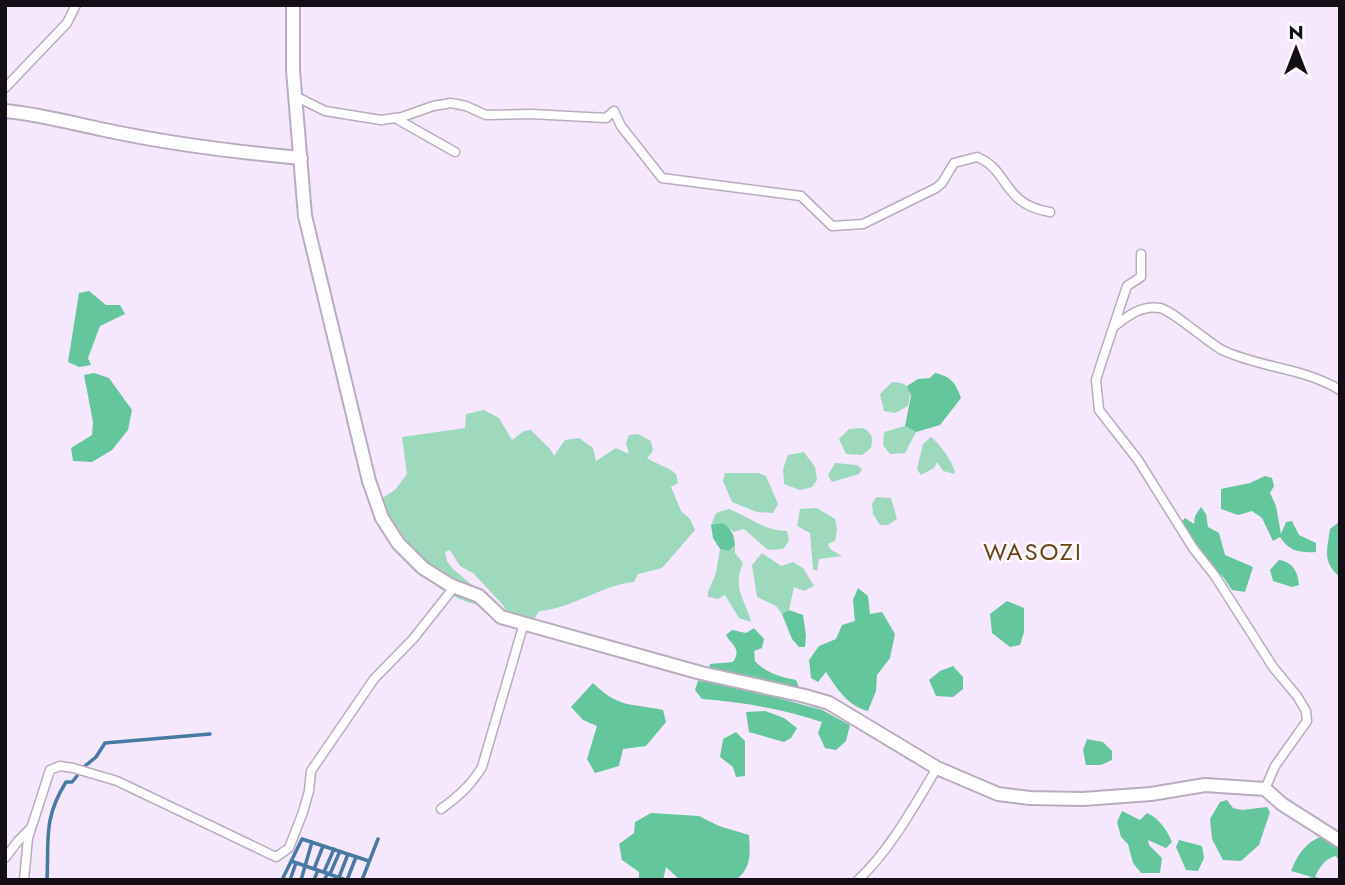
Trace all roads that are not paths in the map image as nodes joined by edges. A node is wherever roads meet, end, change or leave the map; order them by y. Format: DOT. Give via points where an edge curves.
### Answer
graph roads {
  1 [pos="76,5"];
  2 [pos="293,5"];
  3 [pos="5,88"];
  4 [pos="295,96"];
  5 [pos="5,111"];
  6 [pos="395,118"];
  7 [pos="455,152"];
  8 [pos="301,158"];
  9 [pos="1050,212"];
  10 [pos="1141,254"];
  11 [pos="1114,327"];
  12 [pos="1340,390"];
  13 [pos="455,586"];
  14 [pos="524,623"];
  15 [pos="937,768"];
  16 [pos="1265,789"];
  17 [pos="441,809"];
  18 [pos="32,828"];
  19 [pos="1340,841"];
  20 [pos="5,858"];
  21 [pos="24,880"];
  22 [pos="858,880"];
  1 -- 3 [label="street" via="67,23"];
  2 -- 4 [label="street"];
  4 -- 6 [label="street" via="324,111 359,118"];
  4 -- 8 [label="street"];
  5 -- 8 [label="street" via="183,144"];
  6 -- 7 [label="street"];
  6 -- 9 [label="street" via="451,103 486,115 606,118 614,111 662,178 801,197 832,226 863,224 936,188 954,163 977,157 991,165 1025,205"];
  8 -- 13 [label="street" via="314,259 382,518 423,568"];
  10 -- 11 [label="street" via="1141,277 1127,286"];
  11 -- 12 [label="street" via="1139,310 1163,308 1222,349"];
  11 -- 16 [label="street" via="1096,380 1099,411 1138,460 1306,711 1307,721 1275,766"];
  13 -- 14 [label="street" via="479,596 501,617"];
  13 -- 18 [label="street" via="374,680 311,771 309,791 289,848 276,857 117,781 60,766 50,770"];
  14 -- 15 [label="street" via="829,703"];
  14 -- 17 [label="street" via="482,767 460,795"];
  15 -- 16 [label="street" via="998,794 1030,798 1083,799 1205,785"];
  15 -- 22 [label="street"];
  16 -- 19 [label="street"];
  18 -- 20 [label="street"];
  18 -- 21 [label="street"];
}
